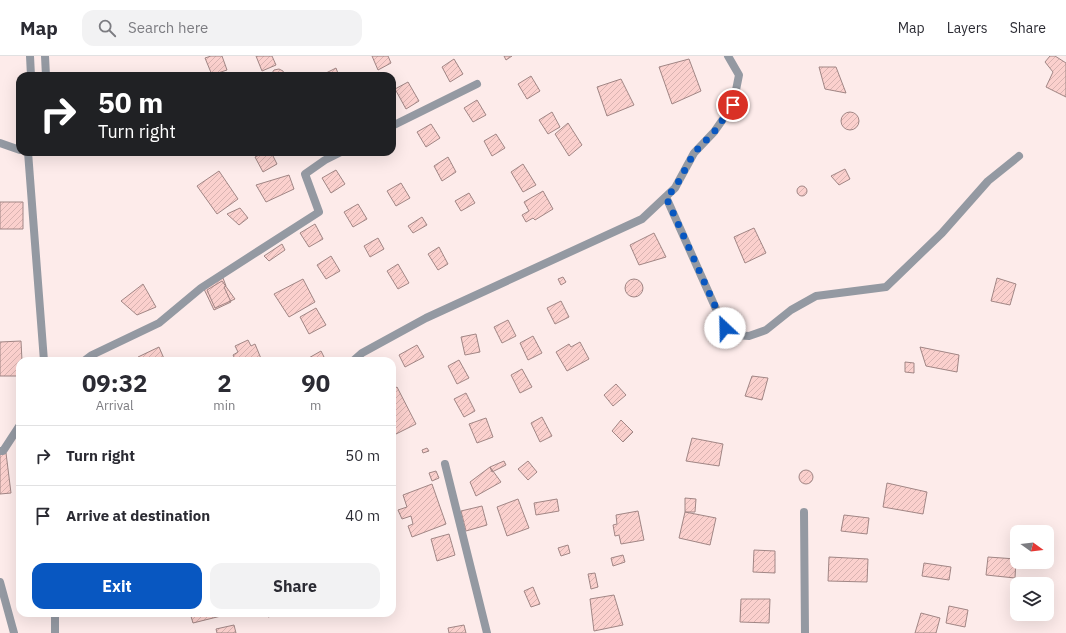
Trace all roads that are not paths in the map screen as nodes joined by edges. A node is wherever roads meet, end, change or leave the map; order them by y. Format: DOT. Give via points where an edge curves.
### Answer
graph roads {
  1 [pos="30,56"];
  2 [pos="45,56"];
  3 [pos="728,56"];
  4 [pos="31,72"];
  5 [pos="46,72"];
  6 [pos="477,84"];
  7 [pos="396,124"];
  8 [pos="0,143"];
  9 [pos="16,149"];
  10 [pos="27,156"];
  11 [pos="333,156"];
  12 [pos="1018,156"];
  13 [pos="666,197"];
  14 [pos="44,357"];
  15 [pos="89,357"];
  16 [pos="358,357"];
  17 [pos="16,431"];
  18 [pos="0,451"];
  19 [pos="445,464"];
  20 [pos="804,512"];
  21 [pos="0,582"];
  22 [pos="55,617"];
  23 [pos="14,633"];
  24 [pos="55,633"];
  25 [pos="487,633"];
  26 [pos="804,633"];
  1 -- 4 [label="street"];
  2 -- 5 [label="street"];
  3 -- 13 [label="street" via="739,75 733,105 714,132 694,153 675,188"];
  6 -- 7 [label="street"];
  8 -- 9 [label="street"];
  10 -- 14 [label="street"];
  11 -- 15 [label="street" via="305,174 319,212 201,288 159,323"];
  12 -- 13 [label="street" via="988,181 942,233 886,287 816,296 791,310 766,330 749,336 735,335 725,328"];
  13 -- 16 [label="street" via="642,219 426,318"];
  17 -- 18 [label="street" via="3,451"];
  19 -- 25 [label="street"];
  20 -- 26 [label="street"];
  21 -- 23 [label="street"];
  22 -- 24 [label="street"];
}
